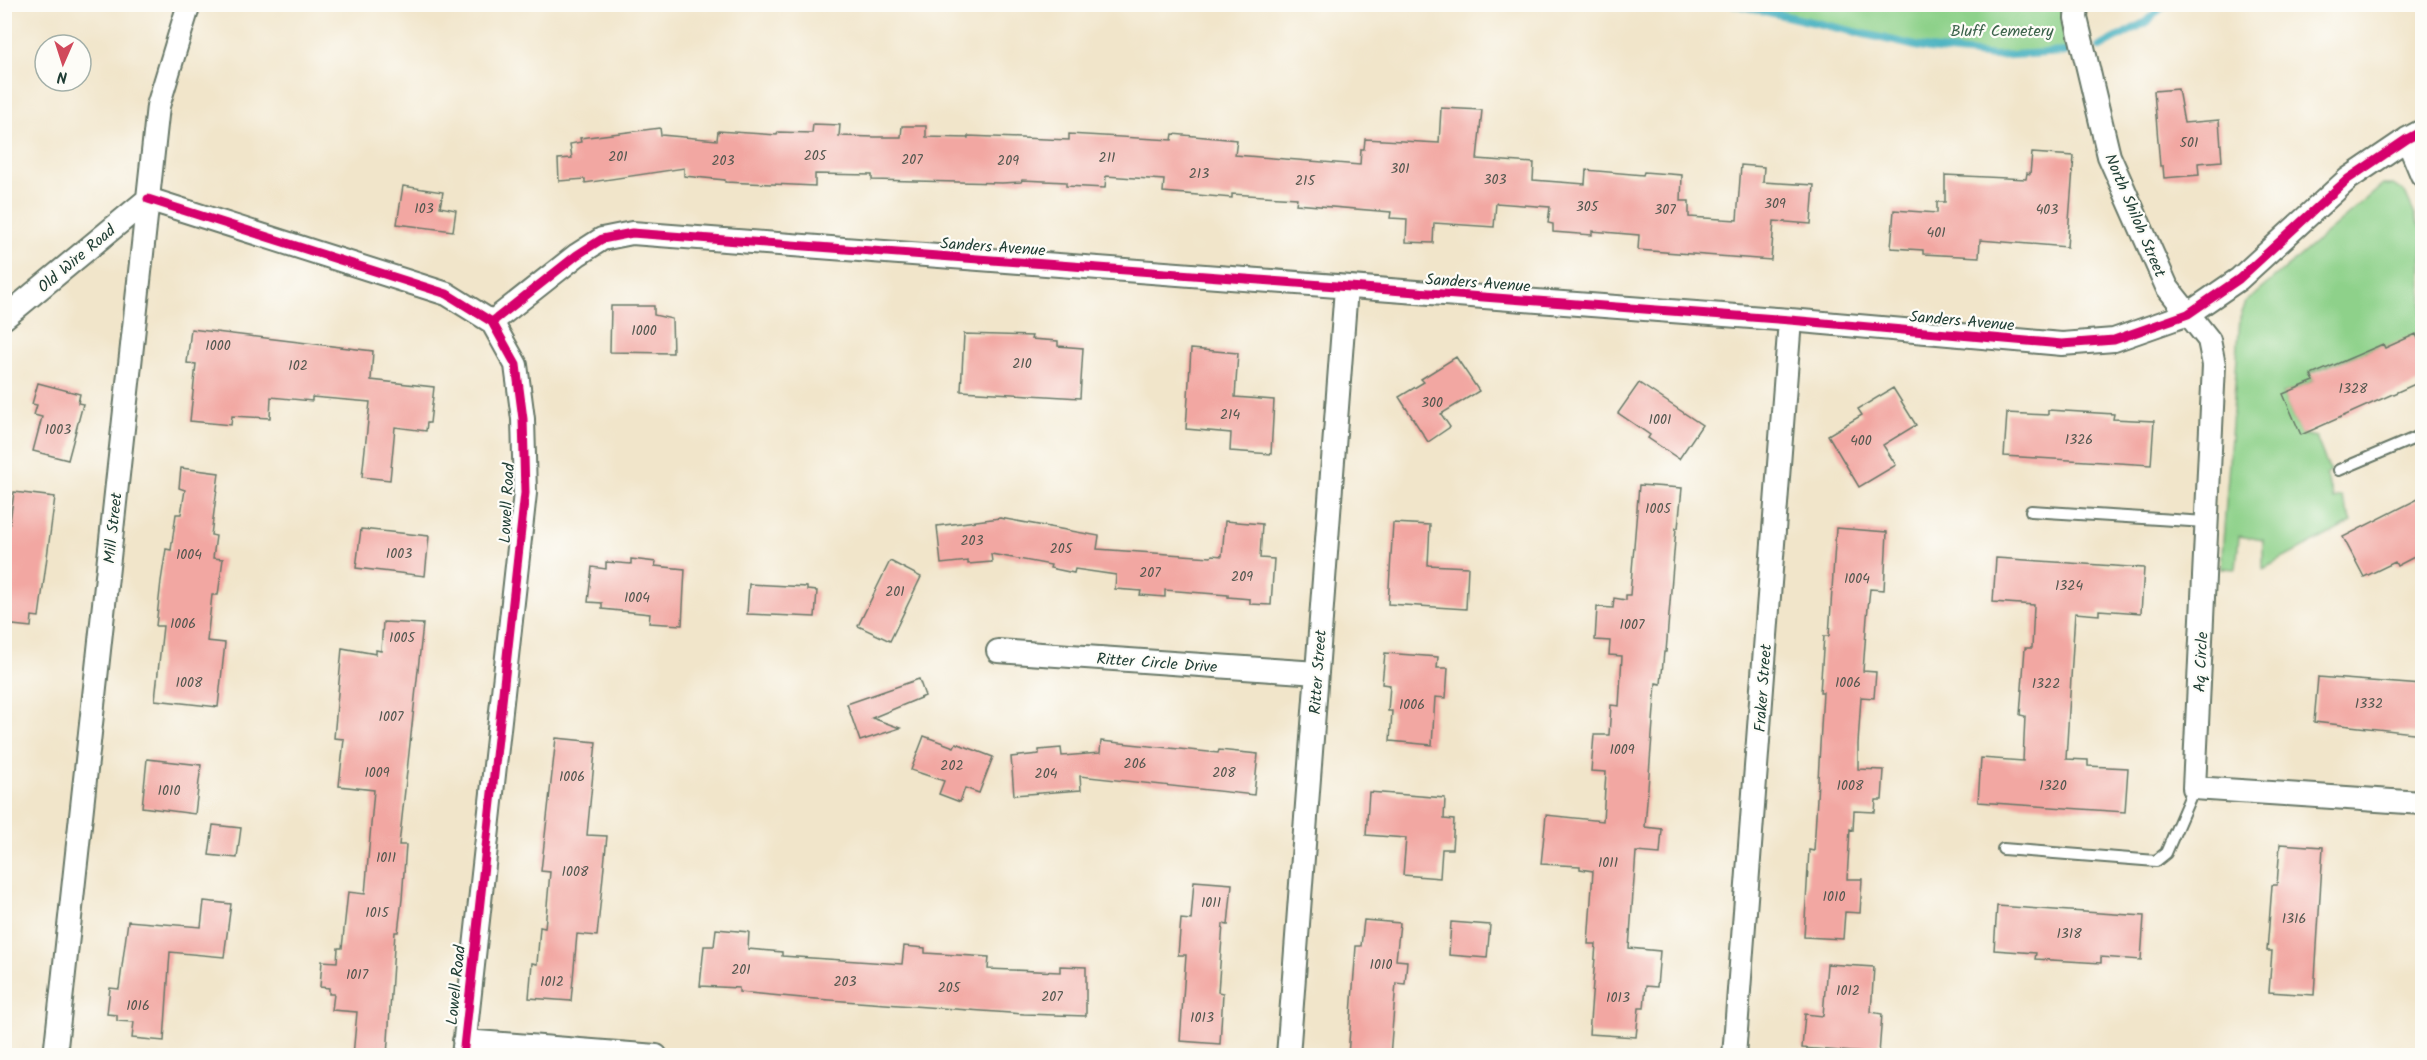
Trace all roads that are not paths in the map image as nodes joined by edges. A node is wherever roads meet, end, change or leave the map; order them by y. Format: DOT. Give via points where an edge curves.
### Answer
graph roads {
  1 [pos="189,4"];
  2 [pos="2077,4"];
  3 [pos="2415,135"];
  4 [pos="2422,175"];
  5 [pos="148,199"];
  6 [pos="1346,288"];
  7 [pos="2188,314"];
  8 [pos="4,318"];
  9 [pos="1790,320"];
  10 [pos="492,322"];
  11 [pos="2422,435"];
  12 [pos="2339,470"];
  13 [pos="2031,511"];
  14 [pos="2206,522"];
  15 [pos="998,651"];
  16 [pos="1317,673"];
  17 [pos="2194,788"];
  18 [pos="2422,803"];
  19 [pos="2002,849"];
  20 [pos="463,1048"];
  21 [pos="55,1056"];
  22 [pos="656,1056"];
  23 [pos="1288,1056"];
  24 [pos="1734,1056"];
  1 -- 5 [label="street, Mill Street" via="158,106"];
  2 -- 7 [label="street, North Shiloh Street" via="2076,18 2109,156 2167,286"];
  3 -- 4 [label="street"];
  3 -- 7 [label="street, Sanders Avenue" via="2348,179 2239,279"];
  5 -- 8 [label="street, Old Wire Road"];
  5 -- 10 [label="street, Lowell Road" via="447,294"];
  5 -- 21 [label="street, Mill Street"];
  6 -- 9 [label="street, Sanders Avenue"];
  6 -- 10 [label="street, Sanders Avenue" via="632,233 602,239"];
  6 -- 16 [label="street, Ritter Street"];
  7 -- 9 [label="street, Sanders Avenue" via="2114,340 2062,344"];
  7 -- 14 [label="street, Aq Circle" via="2209,340 2214,365"];
  9 -- 24 [label="street, Fraker Street"];
  10 -- 20 [label="street, Lowell Road" via="516,365 523,418 525,493"];
  11 -- 12 [label="lane"];
  13 -- 14 [label="lane"];
  14 -- 17 [label="street, Aq Circle"];
  15 -- 16 [label="street, Ritter Circle Drive"];
  16 -- 23 [label="street, Ritter Street"];
  17 -- 18 [label="street"];
  17 -- 19 [label="lane" via="2166,853 2156,861"];
  20 -- 22 [label="street"];
}
